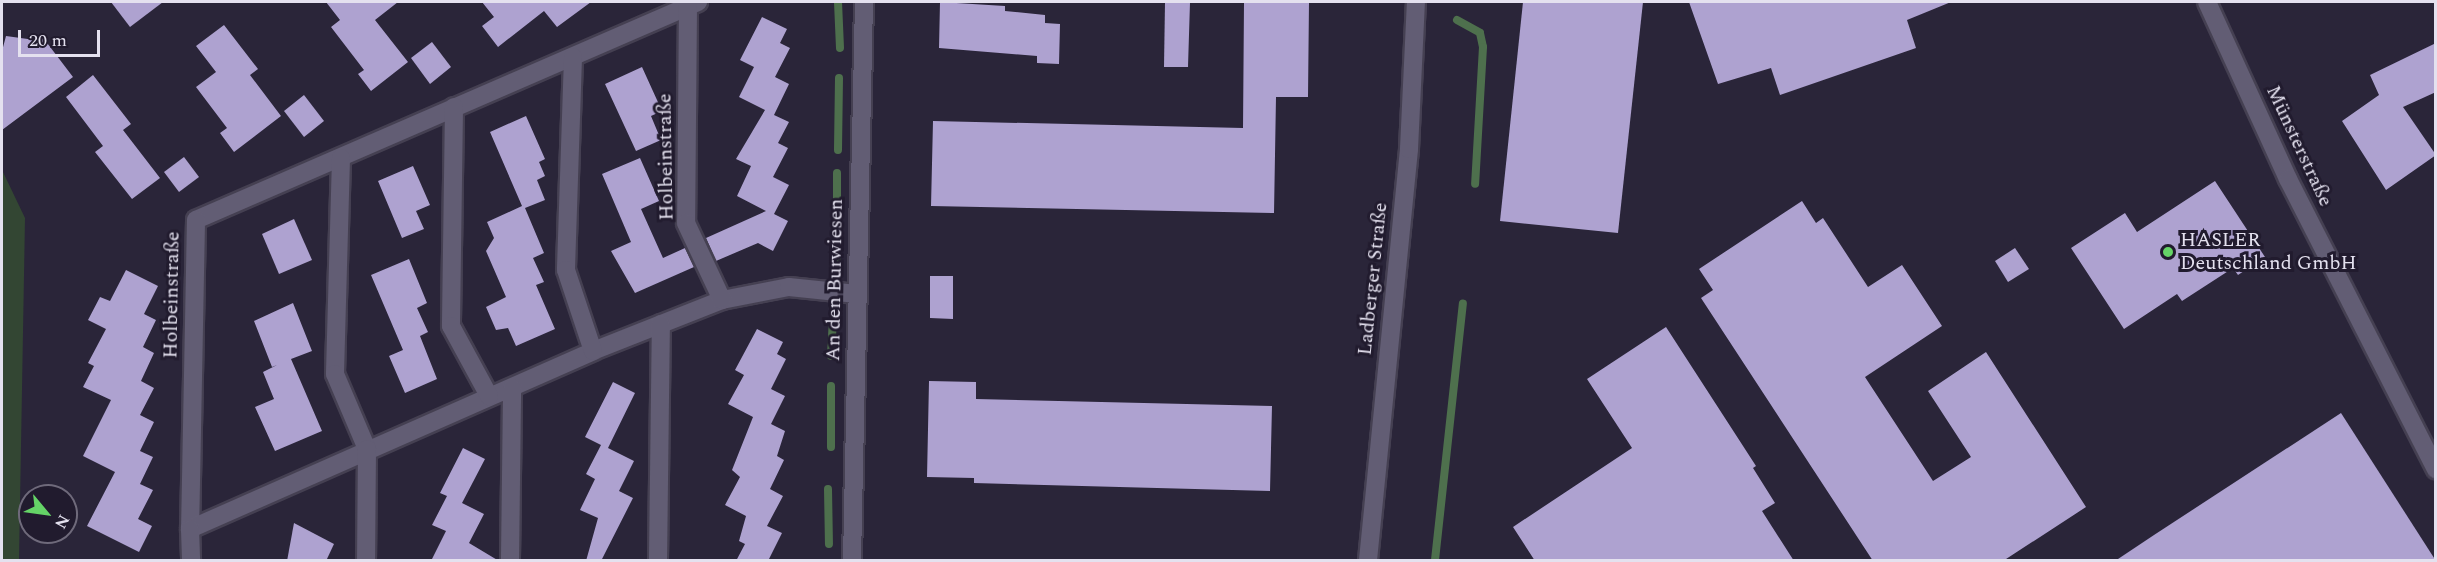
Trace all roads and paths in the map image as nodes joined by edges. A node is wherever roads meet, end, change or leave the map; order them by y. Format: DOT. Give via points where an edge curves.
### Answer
graph roads {
  1 [pos="864,2"];
  2 [pos="1416,2"];
  3 [pos="2207,2"];
  4 [pos="693,4"];
  5 [pos="573,57"];
  6 [pos="454,107"];
  7 [pos="341,158"];
  8 [pos="857,294"];
  9 [pos="722,300"];
  10 [pos="662,324"];
  11 [pos="593,351"];
  12 [pos="512,388"];
  13 [pos="489,396"];
  14 [pos="367,449"];
  15 [pos="2436,469"];
  16 [pos="190,529"];
  17 [pos="191,561"];
  18 [pos="366,561"];
  19 [pos="510,561"];
  20 [pos="658,561"];
  21 [pos="852,561"];
  22 [pos="1368,561"];
  1 -- 8 [label="street, An den Burwiesen"];
  2 -- 22 [label="street, Ladberger Straße" via="1409,149"];
  3 -- 15 [label="street, Münsterstraße" via="2288,180"];
  4 -- 5 [label="street, Holbeinstraße"];
  4 -- 9 [label="street, Holbeinstraße" via="686,223"];
  5 -- 6 [label="street, Holbeinstraße"];
  5 -- 11 [label="street" via="566,270"];
  6 -- 7 [label="street, Holbeinstraße"];
  6 -- 13 [label="street" via="451,326"];
  7 -- 14 [label="street" via="335,374"];
  7 -- 16 [label="street, Holbeinstraße" via="196,220"];
  8 -- 9 [label="street" via="789,287"];
  8 -- 21 [label="street, An den Burwiesen"];
  9 -- 10 [label="street"];
  10 -- 11 [label="street"];
  10 -- 20 [label="street"];
  11 -- 12 [label="street"];
  12 -- 13 [label="street"];
  12 -- 19 [label="street"];
  13 -- 14 [label="street"];
  14 -- 16 [label="street"];
  14 -- 18 [label="street"];
  16 -- 17 [label="street, Holbeinstraße"];
}
